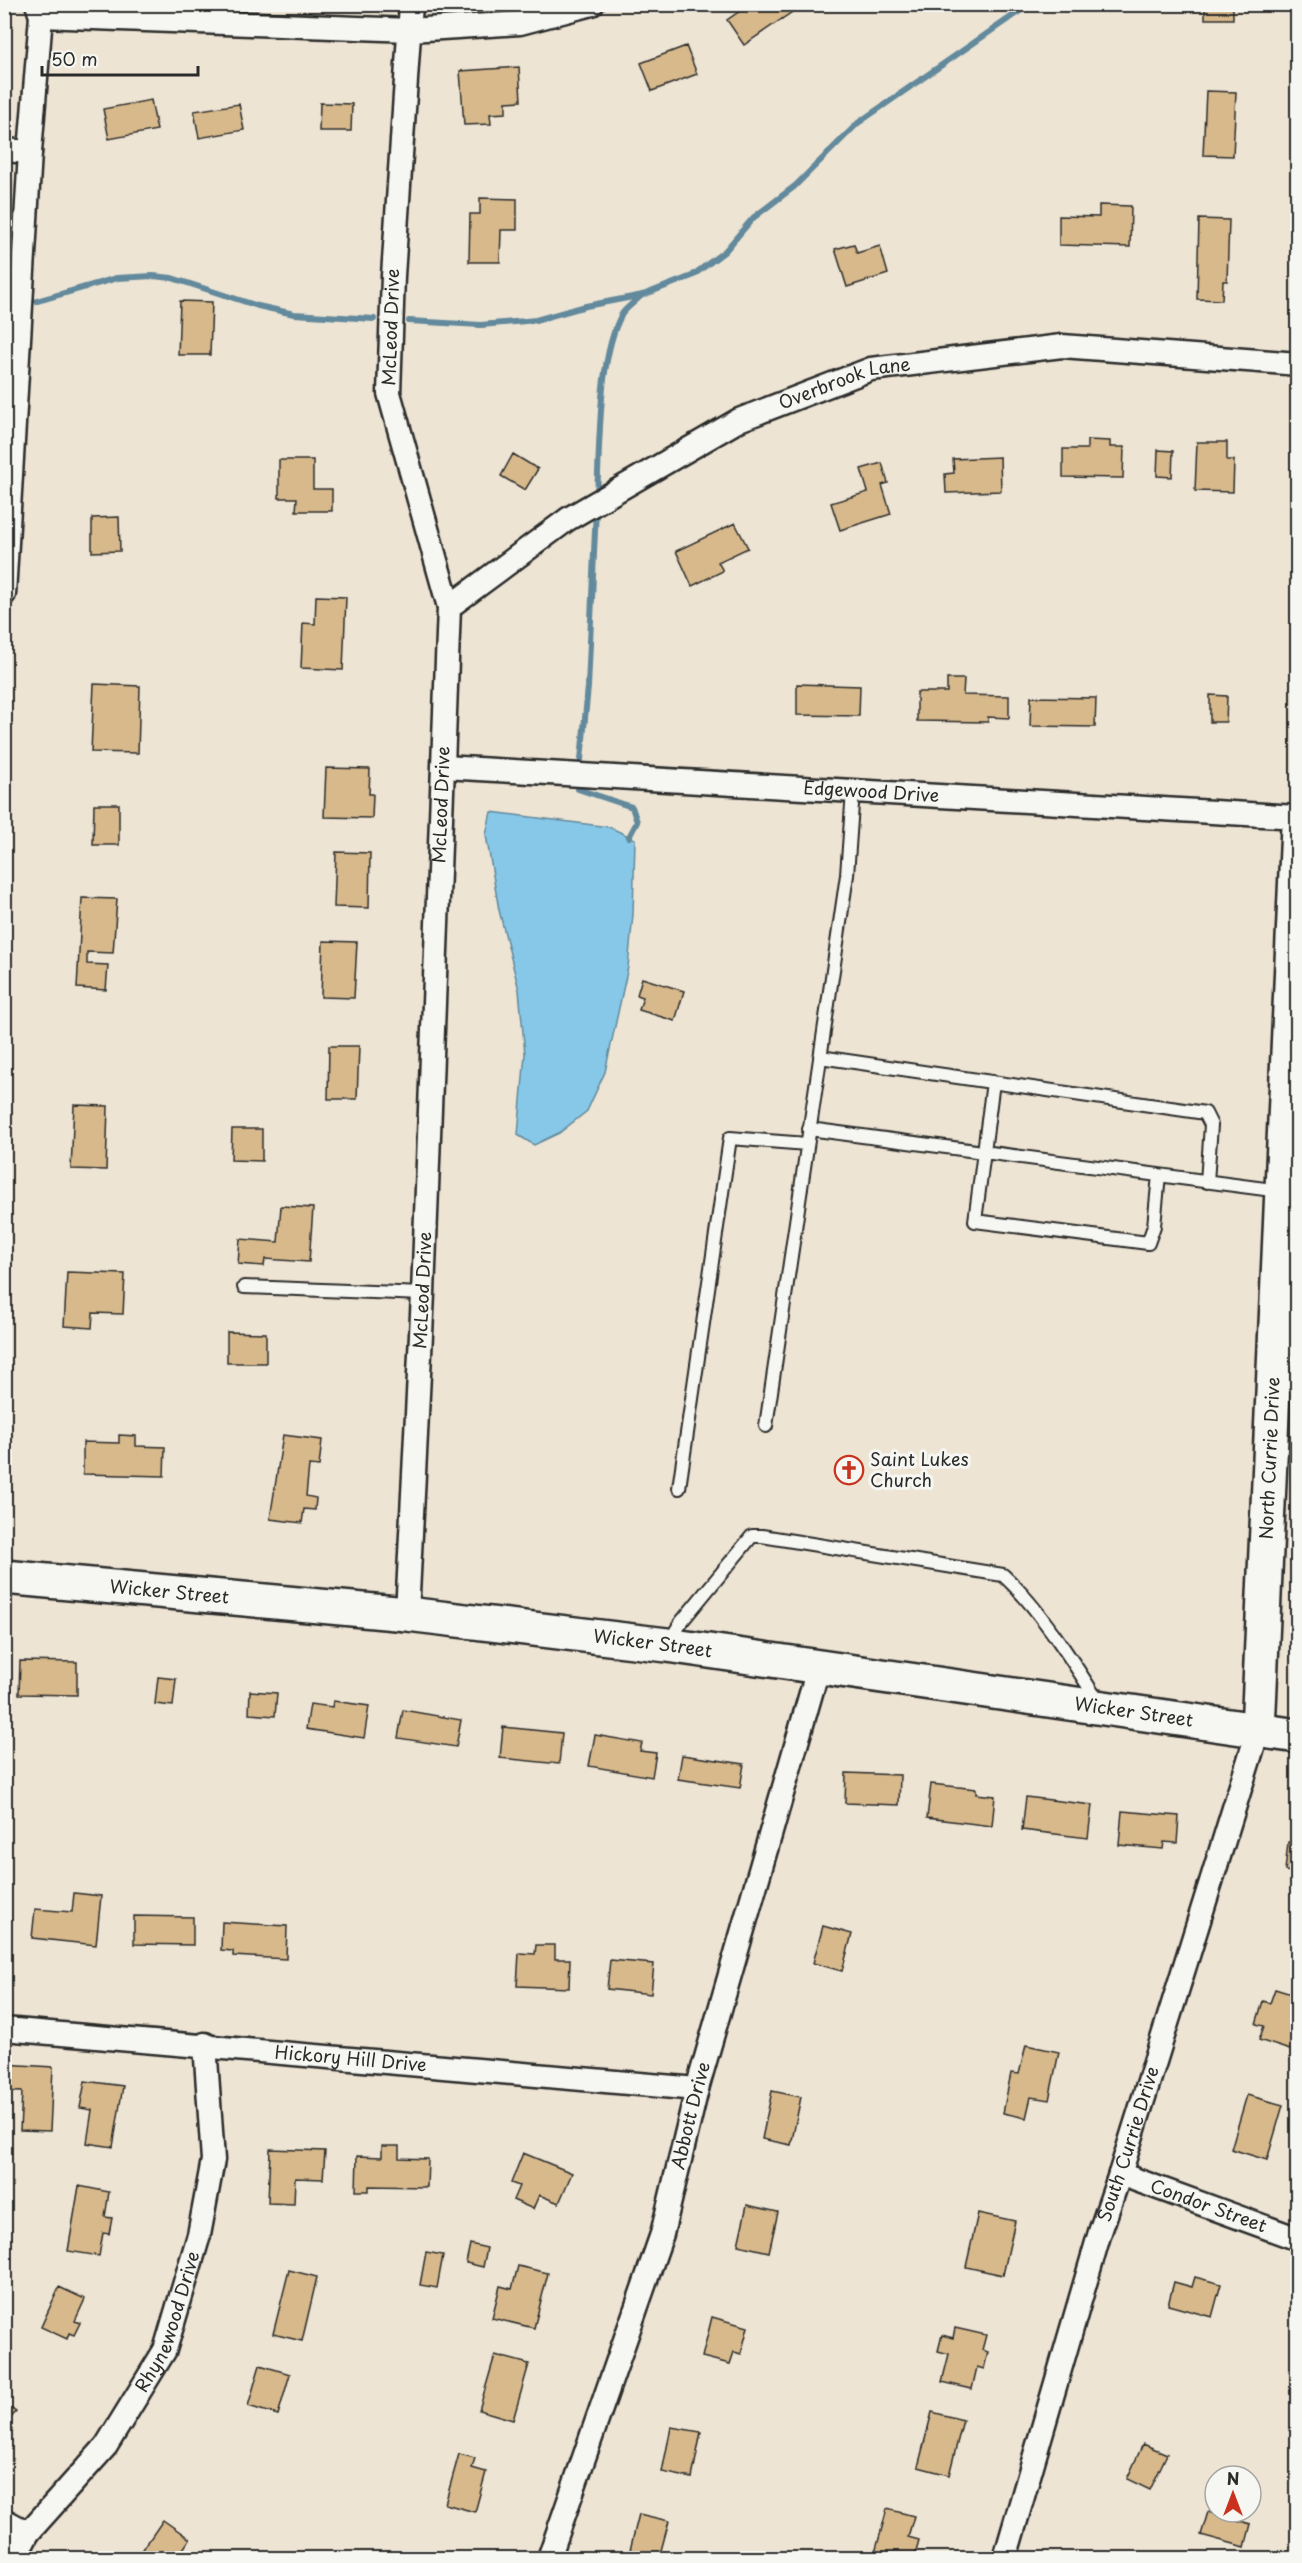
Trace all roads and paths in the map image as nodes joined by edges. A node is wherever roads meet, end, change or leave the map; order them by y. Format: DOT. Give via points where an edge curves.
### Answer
graph roads {
  1 [pos="411,4"];
  2 [pos="592,4"];
  3 [pos="39,10"];
  4 [pos="411,30"];
  5 [pos="4,150"];
  6 [pos="30,152"];
  7 [pos="1298,364"];
  8 [pos="4,594"];
  9 [pos="449,608"];
  10 [pos="444,767"];
  11 [pos="853,790"];
  12 [pos="1298,817"];
  13 [pos="1298,826"];
  14 [pos="820,1057"];
  15 [pos="993,1082"];
  16 [pos="809,1129"];
  17 [pos="807,1144"];
  18 [pos="983,1152"];
  19 [pos="1160,1176"];
  20 [pos="1206,1182"];
  21 [pos="1281,1191"];
  22 [pos="244,1287"];
  23 [pos="423,1294"];
  24 [pos="766,1426"];
  25 [pos="679,1488"];
  26 [pos="4,1577"];
  27 [pos="407,1614"];
  28 [pos="667,1645"];
  29 [pos="818,1669"];
  30 [pos="1103,1709"];
  31 [pos="1258,1731"];
  32 [pos="1298,1736"];
  33 [pos="4,2029"];
  34 [pos="205,2044"];
  35 [pos="697,2089"];
  36 [pos="1120,2174"];
  37 [pos="1298,2239"];
  38 [pos="4,2520"];
  39 [pos="28,2533"];
  40 [pos="15,2559"];
  41 [pos="549,2559"];
  42 [pos="1005,2559"];
  1 -- 4 [label="street, McLeod Drive"];
  2 -- 4 [label="street" via="520,23"];
  3 -- 4 [label="street"];
  3 -- 6 [label="street"];
  4 -- 9 [label="street, McLeod Drive" via="393,276 390,393"];
  5 -- 6 [label="street"];
  6 -- 8 [label="street"];
  7 -- 9 [label="street, Overbrook Lane" via="1062,346 872,369 739,420 568,519"];
  9 -- 10 [label="street, McLeod Drive"];
  10 -- 11 [label="street, Edgewood Drive"];
  10 -- 23 [label="street, McLeod Drive"];
  11 -- 12 [label="street, Edgewood Drive"];
  11 -- 14 [label="lane" via="846,875"];
  13 -- 21 [label="main road, North Currie Drive"];
  14 -- 15 [label="lane"];
  14 -- 16 [label="lane"];
  15 -- 18 [label="lane"];
  15 -- 20 [label="lane" via="1205,1113 1211,1125"];
  16 -- 17 [label="lane"];
  16 -- 18 [label="lane"];
  17 -- 24 [label="lane"];
  17 -- 25 [label="lane" via="730,1138"];
  18 -- 19 [label="lane"];
  18 -- 19 [label="lane" via="975,1221 1148,1243"];
  19 -- 20 [label="lane"];
  20 -- 21 [label="lane"];
  21 -- 31 [label="main road, North Currie Drive"];
  22 -- 23 [label="lane"];
  23 -- 27 [label="street, McLeod Drive"];
  26 -- 27 [label="main road, Wicker Street"];
  27 -- 28 [label="main road, Wicker Street"];
  28 -- 29 [label="main road, Wicker Street"];
  28 -- 30 [label="lane" via="752,1536 762,1536 1003,1575 1026,1600"];
  29 -- 30 [label="main road, Wicker Street"];
  29 -- 35 [label="street, Abbott Drive"];
  30 -- 31 [label="main road, Wicker Street"];
  31 -- 32 [label="main road, Wicker Street"];
  31 -- 36 [label="street, South Currie Drive"];
  33 -- 34 [label="street, Hickory Hill Drive"];
  34 -- 35 [label="street, Hickory Hill Drive"];
  34 -- 39 [label="street, Rhynewood Drive" via="213,2160 200,2235 165,2350 106,2446"];
  35 -- 41 [label="street, Abbott Drive" via="662,2234"];
  36 -- 37 [label="street, Condor Street"];
  36 -- 42 [label="street, South Currie Drive"];
  38 -- 39 [label="street"];
  39 -- 40 [label="street, Rhynewood Drive"];
}
